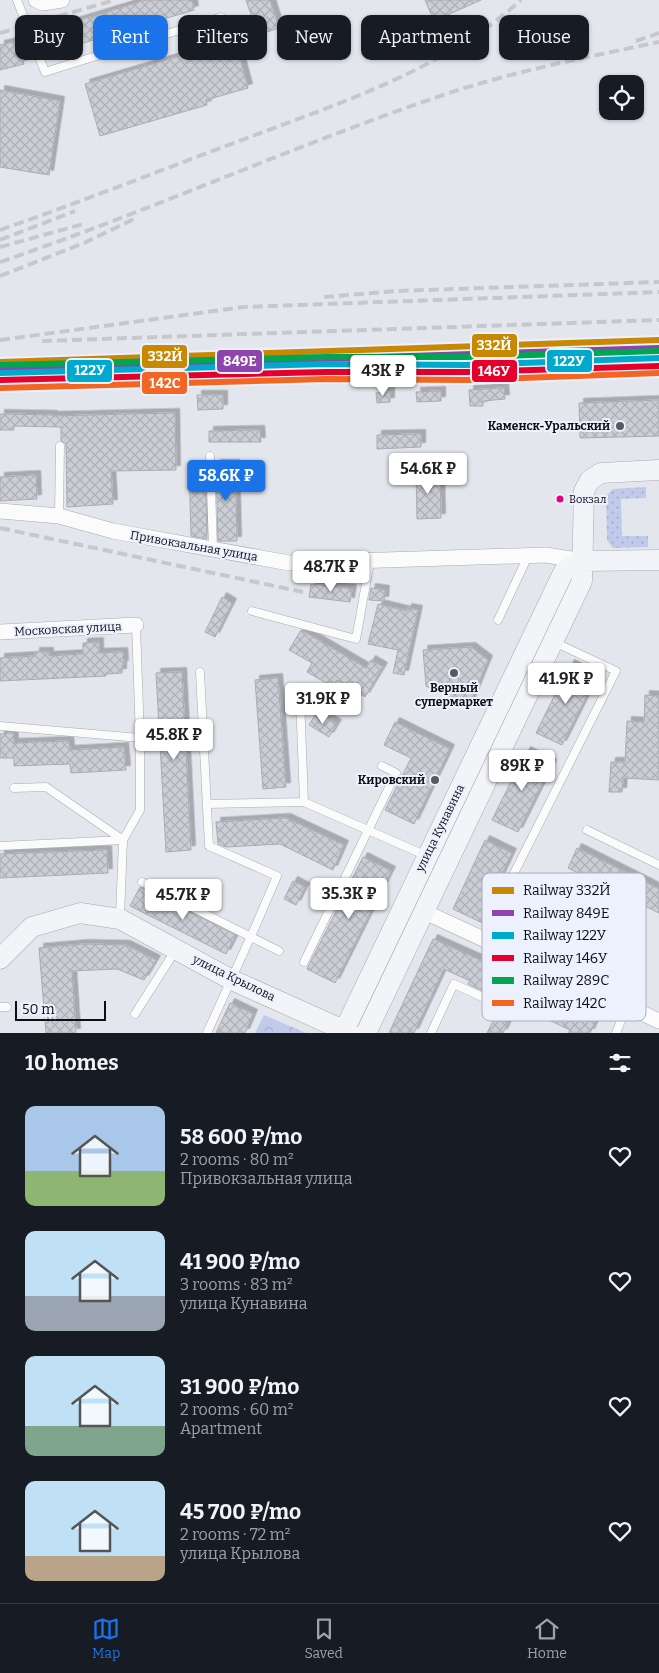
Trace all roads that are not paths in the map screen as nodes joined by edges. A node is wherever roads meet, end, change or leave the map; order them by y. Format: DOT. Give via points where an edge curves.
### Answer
graph roads {
  1 [pos="17,0"];
  2 [pos="36,0"];
  3 [pos="62,0"];
  4 [pos="178,30"];
  5 [pos="60,446"];
  6 [pos="210,456"];
  7 [pos="659,470"];
  8 [pos="0,511"];
  9 [pos="59,516"];
  10 [pos="213,549"];
  11 [pos="528,556"];
  12 [pos="659,560"];
  13 [pos="370,561"];
  14 [pos="583,561"];
  15 [pos="252,611"];
  16 [pos="498,620"];
  17 [pos="136,625"];
  18 [pos="0,632"];
  19 [pos="554,642"];
  20 [pos="200,672"];
  21 [pos="300,697"];
  22 [pos="0,726"];
  23 [pos="140,738"];
  24 [pos="382,766"];
  25 [pos="14,788"];
  26 [pos="304,802"];
  27 [pos="208,804"];
  28 [pos="587,830"];
  29 [pos="368,831"];
  30 [pos="123,840"];
  31 [pos="0,846"];
  32 [pos="427,856"];
  33 [pos="659,865"];
  34 [pos="514,873"];
  35 [pos="142,882"];
  36 [pos="425,912"];
  37 [pos="120,919"];
  38 [pos="251,937"];
  39 [pos="482,939"];
  40 [pos="176,949"];
  41 [pos="278,951"];
  42 [pos="0,959"];
  43 [pos="304,962"];
  44 [pos="232,980"];
  45 [pos="482,997"];
  46 [pos="135,1014"];
  47 [pos="646,1015"];
  48 [pos="621,1021"];
  49 [pos="659,1021"];
  50 [pos="346,1032"];
  51 [pos="207,1033"];
  52 [pos="366,1033"];
  53 [pos="431,1033"];
  54 [pos="616,1033"];
  1 -- 4 [label="lane" via="45,72"];
  2 -- 3 [label="street" via="44,3"];
  5 -- 9 [label="lane"];
  6 -- 10 [label="lane"];
  7 -- 14 [label="street" via="601,473 590,480 584,490"];
  8 -- 9 [label="street, Привокзальная улица"];
  9 -- 10 [label="street, Привокзальная улица" via="113,531"];
  10 -- 13 [label="street, Привокзальная улица" via="289,563"];
  11 -- 13 [label="street, Привокзальная улица"];
  11 -- 14 [label="street, Привокзальная улица" via="546,555"];
  11 -- 16 [label="lane"];
  12 -- 14 [label="street, Привокзальная улица"];
  13 -- 15 [label="lane" via="356,639"];
  14 -- 19 [label="street, улица Кунавина" via="582,581"];
  14 -- 32 [label="street, улица Кунавина" via="564,571"];
  17 -- 18 [label="street, Московская улица"];
  17 -- 23 [label="lane"];
  19 -- 34 [label="lane" via="616,671"];
  19 -- 36 [label="street, улица Кунавина"];
  20 -- 27 [label="lane"];
  21 -- 26 [label="lane"];
  22 -- 23 [label="lane"];
  23 -- 30 [label="lane" via="140,810"];
  24 -- 29 [label="lane" via="396,773"];
  25 -- 30 [label="lane" via="46,787"];
  26 -- 27 [label="lane"];
  26 -- 29 [label="lane"];
  27 -- 38 [label="lane" via="209,846 276,876"];
  28 -- 33 [label="lane"];
  29 -- 32 [label="lane"];
  29 -- 43 [label="lane"];
  30 -- 31 [label="lane"];
  30 -- 37 [label="lane"];
  32 -- 50 [label="street, улица Кунавина"];
  35 -- 38 [label="lane"];
  36 -- 39 [label="street"];
  36 -- 52 [label="street, улица Кунавина"];
  37 -- 40 [label="street, улица Крылова"];
  37 -- 42 [label="street" via="80,914 32,927"];
  38 -- 41 [label="lane"];
  38 -- 44 [label="lane"];
  40 -- 44 [label="street, улица Крылова"];
  40 -- 46 [label="lane"];
  44 -- 50 [label="street, улица Крылова"];
  44 -- 51 [label="lane"];
  45 -- 53 [label="lane" via="454,984"];
  47 -- 49 [label="street"];
  48 -- 54 [label="lane"];
}
